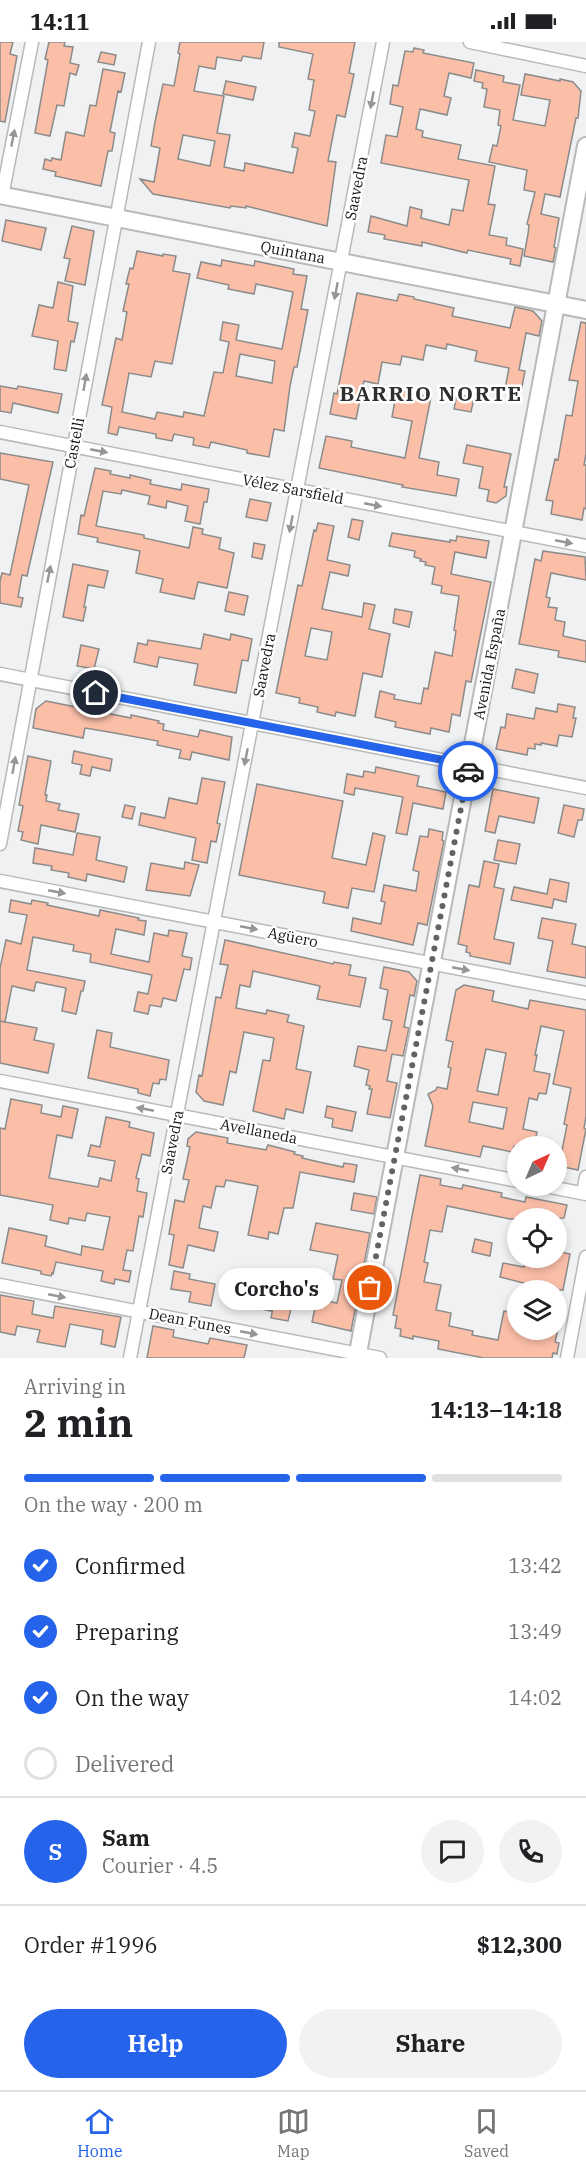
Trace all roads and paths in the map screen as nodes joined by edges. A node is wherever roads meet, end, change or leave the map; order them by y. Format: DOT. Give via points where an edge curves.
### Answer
graph roads {
  1 [pos="32,42"];
  2 [pos="149,42"];
  3 [pos="383,42"];
  4 [pos="470,42"];
  5 [pos="586,66"];
  6 [pos="586,146"];
  7 [pos="1,195"];
  8 [pos="116,217"];
  9 [pos="342,262"];
  10 [pos="556,304"];
  11 [pos="586,310"];
  12 [pos="0,432"];
  13 [pos="73,447"];
  14 [pos="298,490"];
  15 [pos="514,532"];
  16 [pos="586,546"];
  17 [pos="0,674"];
  18 [pos="29,680"];
  19 [pos="253,723"];
  20 [pos="469,765"];
  21 [pos="586,788"];
  22 [pos="0,844"];
  23 [pos="0,881"];
  24 [pos="214,921"];
  25 [pos="432,964"];
  26 [pos="586,993"];
  27 [pos="0,1081"];
  28 [pos="177,1115"];
  29 [pos="395,1156"];
  30 [pos="586,1177"];
  31 [pos="507,1179"];
  32 [pos="567,1190"];
  33 [pos="585,1194"];
  34 [pos="586,1257"];
  35 [pos="0,1285"];
  36 [pos="139,1312"];
  37 [pos="357,1356"];
  38 [pos="130,1358"];
  39 [pos="380,1358"];
  40 [pos="567,1358"];
  7 -- 1 [label="street, one-way"];
  2 -- 8 [label="street, Castelli"];
  3 -- 9 [label="street, Saavedra, one-way"];
  4 -- 5 [label="street"];
  6 -- 10 [label="main road, Avenida España"];
  7 -- 8 [label="main road, Quintana"];
  8 -- 9 [label="main road, Quintana"];
  13 -- 8 [label="street, Castelli, one-way"];
  9 -- 10 [label="main road, Quintana"];
  9 -- 14 [label="street, Saavedra, one-way"];
  10 -- 11 [label="main road, Quintana"];
  10 -- 15 [label="main road, Avenida España"];
  12 -- 13 [label="street, Vélez Sarsfield"];
  13 -- 14 [label="street, Vélez Sarsfield, one-way"];
  18 -- 13 [label="street, Castelli, one-way"];
  14 -- 15 [label="street, Vélez Sarsfield, one-way"];
  14 -- 19 [label="street, Saavedra, one-way"];
  15 -- 16 [label="street, Vélez Sarsfield, one-way"];
  15 -- 20 [label="main road, Avenida España"];
  17 -- 18 [label="street"];
  18 -- 19 [label="street"];
  22 -- 18 [label="street, Castelli, one-way"];
  19 -- 20 [label="street"];
  19 -- 24 [label="street, Saavedra, one-way"];
  20 -- 21 [label="street"];
  20 -- 25 [label="main road, Avenida España"];
  23 -- 24 [label="street, Agüero, one-way"];
  24 -- 25 [label="street, Agüero, one-way"];
  24 -- 28 [label="street, Saavedra"];
  25 -- 26 [label="street, Agüero, one-way"];
  25 -- 29 [label="main road, Avenida España"];
  28 -- 27 [label="street, Avellaneda, one-way"];
  28 -- 29 [label="street, Avellaneda"];
  28 -- 36 [label="street, Saavedra"];
  31 -- 29 [label="street, Avellaneda, one-way"];
  29 -- 37 [label="main road, Avenida España"];
  30 -- 33 [label="street"];
  32 -- 33 [label="street"];
  34 -- 40 [label="street"];
  35 -- 36 [label="street, Dean Funes, one-way"];
  36 -- 37 [label="street, Dean Funes, one-way"];
  36 -- 38 [label="street, Saavedra"];
  37 -- 39 [label="street, Dean Funes"];
}
